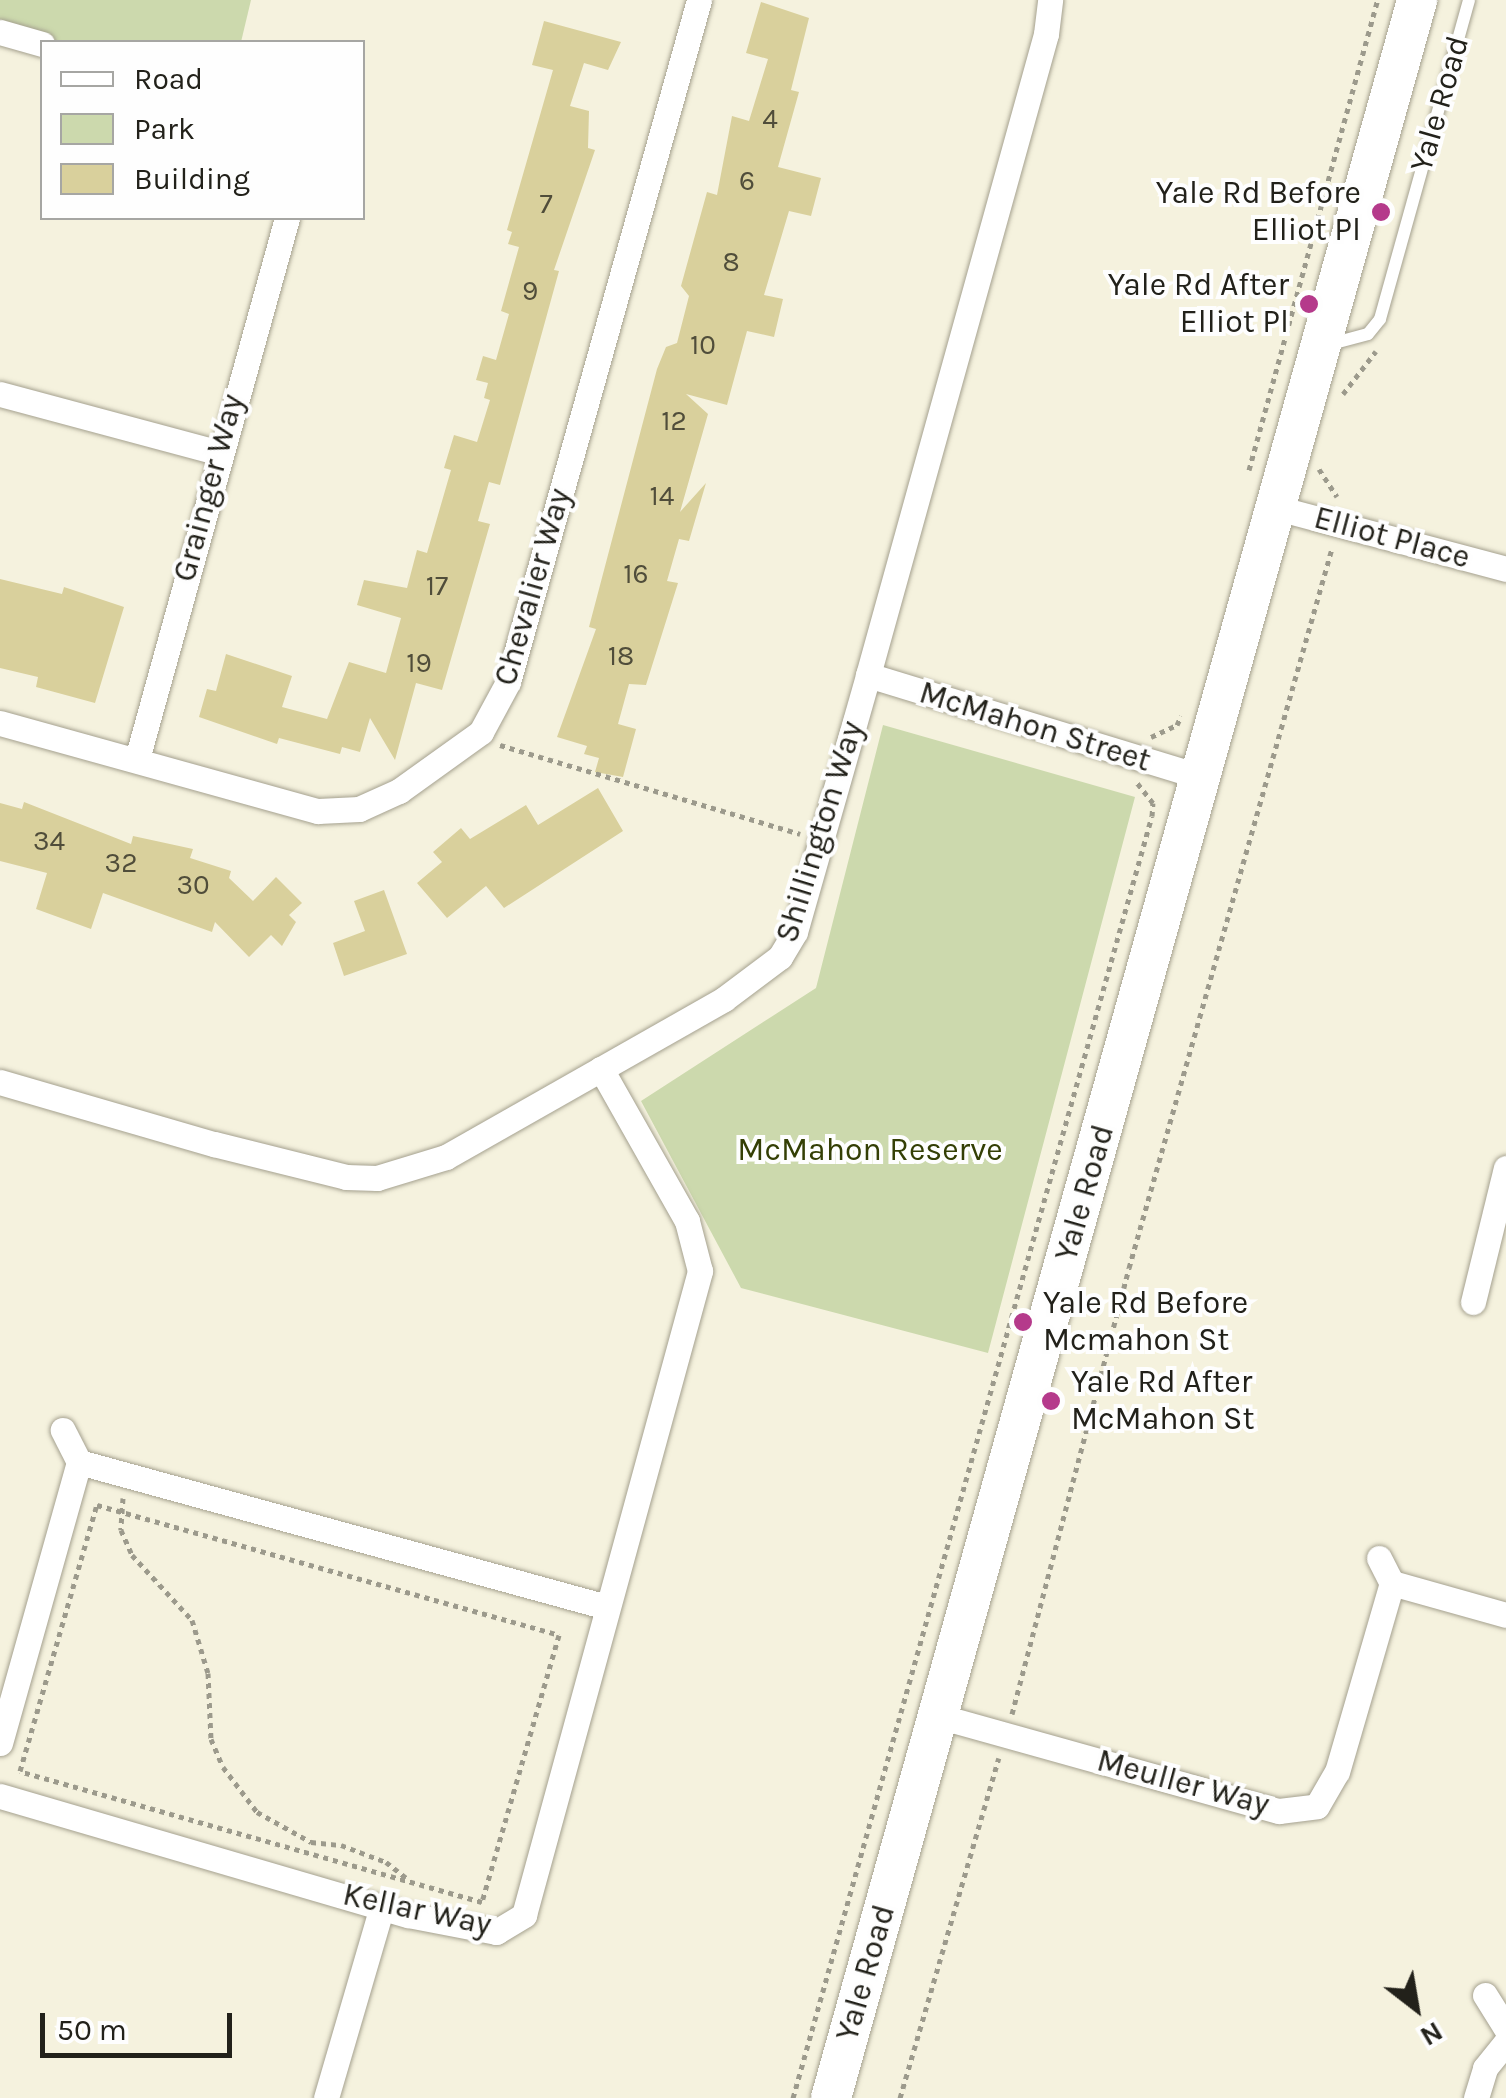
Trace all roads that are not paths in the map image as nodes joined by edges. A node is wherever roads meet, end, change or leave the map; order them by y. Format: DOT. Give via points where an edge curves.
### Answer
graph roads {
  1 [pos="699,0"];
  2 [pos="1050,0"];
  3 [pos="1417,0"];
  4 [pos="1469,0"];
  5 [pos="0,32"];
  6 [pos="40,43"];
  7 [pos="286,220"];
  8 [pos="1323,346"];
  9 [pos="0,394"];
  10 [pos="217,452"];
  11 [pos="1277,508"];
  12 [pos="1506,569"];
  13 [pos="868,675"];
  14 [pos="0,723"];
  15 [pos="137,760"];
  16 [pos="1202,777"];
  17 [pos="601,1069"];
  18 [pos="0,1082"];
  19 [pos="1506,1168"];
  20 [pos="1473,1302"];
  21 [pos="63,1430"];
  22 [pos="78,1462"];
  23 [pos="1379,1558"];
  24 [pos="1392,1583"];
  25 [pos="607,1607"];
  26 [pos="1506,1615"];
  27 [pos="938,1716"];
  28 [pos="0,1743"];
  29 [pos="0,1796"];
  30 [pos="382,1907"];
  31 [pos="1486,1994"];
  32 [pos="1506,2029"];
  33 [pos="1506,2042"];
  34 [pos="326,2098"];
  35 [pos="831,2098"];
  36 [pos="1476,2098"];
  1 -- 15 [label="street, Chevalier Way" via="508,682 481,732 437,768 359,808 318,811"];
  2 -- 13 [label="street, Shillington Way"];
  3 -- 8 [label="main road, Yale Road"];
  4 -- 8 [label="lane, Yale Road" via="1380,319 1368,334"];
  5 -- 6 [label="street"];
  7 -- 10 [label="street, Grainger Way"];
  8 -- 11 [label="main road, Yale Road"];
  9 -- 10 [label="street"];
  10 -- 15 [label="street, Grainger Way"];
  11 -- 12 [label="street, Elliot Place"];
  11 -- 16 [label="main road, Yale Road"];
  13 -- 16 [label="street, McMahon Street"];
  13 -- 17 [label="street, Shillington Way" via="795,932 780,957 736,992"];
  14 -- 15 [label="street, Chevalier Way"];
  16 -- 27 [label="main road, Yale Road"];
  17 -- 18 [label="street, Shillington Way" via="446,1157 376,1178 346,1178"];
  17 -- 25 [label="street, Kellar Way" via="688,1220 700,1271"];
  19 -- 20 [label="street"];
  21 -- 22 [label="street"];
  22 -- 25 [label="street"];
  22 -- 28 [label="street"];
  23 -- 24 [label="street"];
  24 -- 26 [label="street"];
  24 -- 27 [label="street, Meuller Way" via="1337,1772 1317,1806 1279,1811"];
  25 -- 30 [label="street, Kellar Way" via="524,1915 496,1932"];
  27 -- 35 [label="main road, Yale Road"];
  29 -- 30 [label="street, Kellar Way"];
  30 -- 34 [label="street"];
  31 -- 32 [label="street"];
  33 -- 36 [label="street" via="1485,2068"];
}
